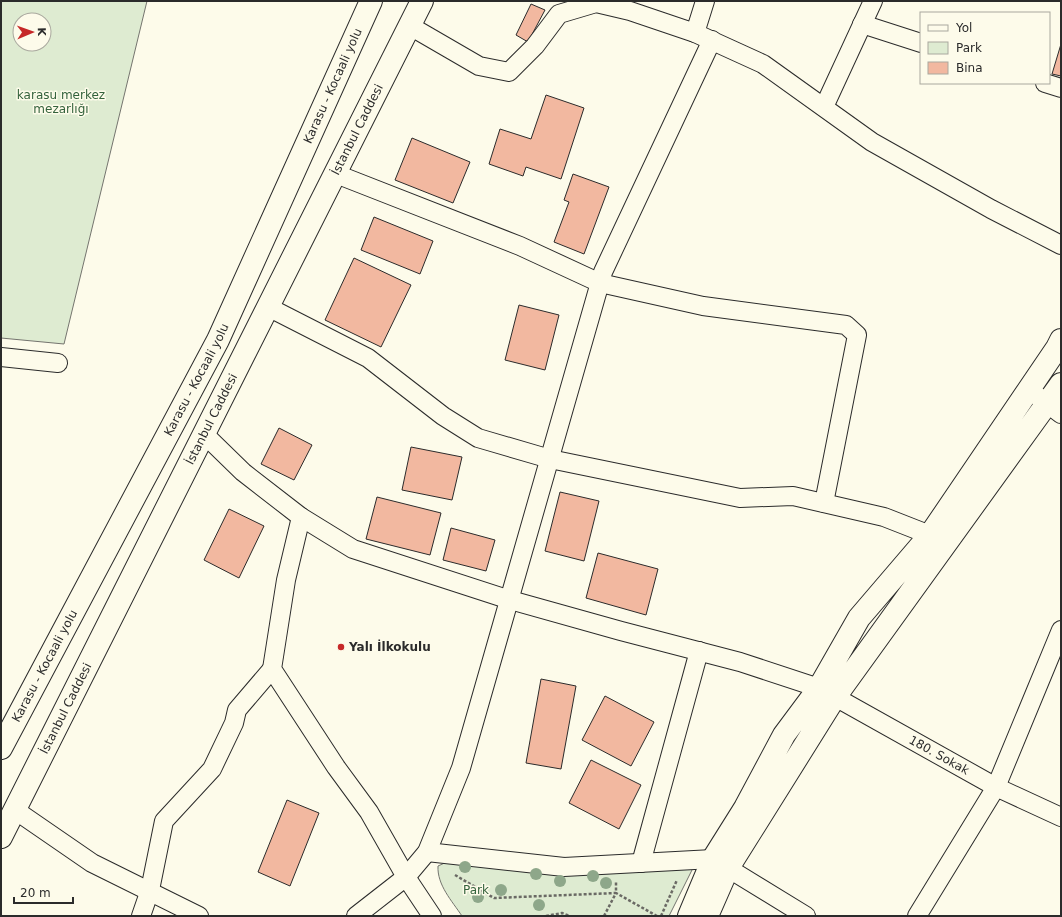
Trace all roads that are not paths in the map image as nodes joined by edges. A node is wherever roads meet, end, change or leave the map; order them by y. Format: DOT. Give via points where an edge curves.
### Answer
graph roads {
  1 [pos="371,1"];
  2 [pos="422,1"];
  3 [pos="705,1"];
  4 [pos="873,1"];
  5 [pos="862,24"];
  6 [pos="410,26"];
  7 [pos="695,33"];
  8 [pos="712,40"];
  9 [pos="920,43"];
  10 [pos="1048,84"];
  11 [pos="1061,88"];
  12 [pos="824,107"];
  13 [pos="336,174"];
  14 [pos="1061,245"];
  15 [pos="600,282"];
  16 [pos="268,307"];
  17 [pos="1061,340"];
  18 [pos="1,357"];
  19 [pos="58,363"];
  20 [pos="1061,384"];
  21 [pos="1028,389"];
  22 [pos="1054,409"];
  23 [pos="204,434"];
  24 [pos="550,459"];
  25 [pos="824,503"];
  26 [pos="301,517"];
  27 [pos="930,535"];
  28 [pos="510,600"];
  29 [pos="1061,630"];
  30 [pos="699,651"];
  31 [pos="272,668"];
  32 [pos="827,692"];
  33 [pos="7,725"];
  34 [pos="1,748"];
  35 [pos="996,787"];
  36 [pos="15,810"];
  37 [pos="1061,817"];
  38 [pos="1,837"];
  39 [pos="425,854"];
  40 [pos="641,863"];
  41 [pos="721,864"];
  42 [pos="406,877"];
  43 [pos="150,890"];
  44 [pos="141,916"];
  45 [pos="199,916"];
  46 [pos="356,916"];
  47 [pos="432,916"];
  48 [pos="689,916"];
  49 [pos="707,916"];
  50 [pos="806,916"];
  51 [pos="917,916"];
  1 -- 33 [label="main road, Karasu - Kocaali yolu" via="218,340"];
  2 -- 6 [label="main road, İstanbul Caddesi"];
  3 -- 7 [label="street"];
  4 -- 5 [label="street"];
  5 -- 9 [label="street"];
  5 -- 12 [label="street"];
  6 -- 7 [label="street" via="479,66 508,72 535,46 559,14 596,3 630,10"];
  6 -- 13 [label="main road, İstanbul Caddesi"];
  7 -- 8 [label="street"];
  8 -- 12 [label="street" via="763,64"];
  8 -- 15 [label="street"];
  10 -- 11 [label="street"];
  12 -- 14 [label="street" via="872,142"];
  13 -- 15 [label="street" via="520,246"];
  13 -- 16 [label="main road, İstanbul Caddesi"];
  15 -- 24 [label="street"];
  15 -- 25 [label="street" via="703,306 846,326 857,335"];
  16 -- 23 [label="main road, İstanbul Caddesi"];
  16 -- 24 [label="street" via="368,358 443,416 478,438"];
  17 -- 21 [label="main road"];
  18 -- 19 [label="street"];
  20 -- 22 [label="main road"];
  21 -- 22 [label="street"];
  21 -- 27 [label="main road"];
  22 -- 32 [label="main road"];
  23 -- 26 [label="street, 180. Sokak" via="243,472"];
  23 -- 36 [label="main road, İstanbul Caddesi"];
  24 -- 25 [label="street" via="740,498 794,496"];
  24 -- 28 [label="street"];
  25 -- 27 [label="street" via="884,517"];
  26 -- 28 [label="street, 180. Sokak" via="353,549"];
  26 -- 31 [label="street" via="286,580"];
  27 -- 32 [label="main road" via="859,618"];
  28 -- 30 [label="street, 180. Sokak"];
  28 -- 39 [label="street" via="461,768"];
  29 -- 35 [label="street"];
  30 -- 32 [label="street, 180. Sokak" via="740,662"];
  30 -- 40 [label="street"];
  31 -- 42 [label="street" via="336,767 369,812"];
  31 -- 43 [label="street" via="236,710 234,723 212,769 164,821"];
  32 -- 35 [label="street, 180. Sokak"];
  32 -- 41 [label="main road" via="784,735 745,808"];
  33 -- 34 [label="main road, Karasu - Kocaali yolu"];
  35 -- 37 [label="street, 180. Sokak"];
  35 -- 51 [label="street"];
  36 -- 38 [label="main road, İstanbul Caddesi"];
  36 -- 43 [label="street" via="92,863"];
  39 -- 40 [label="street" via="564,867"];
  39 -- 42 [label="street"];
  40 -- 41 [label="street"];
  41 -- 48 [label="main road"];
  41 -- 49 [label="main road"];
  41 -- 50 [label="street"];
  42 -- 46 [label="street"];
  42 -- 47 [label="street"];
  43 -- 44 [label="street"];
  43 -- 45 [label="street"];
}
